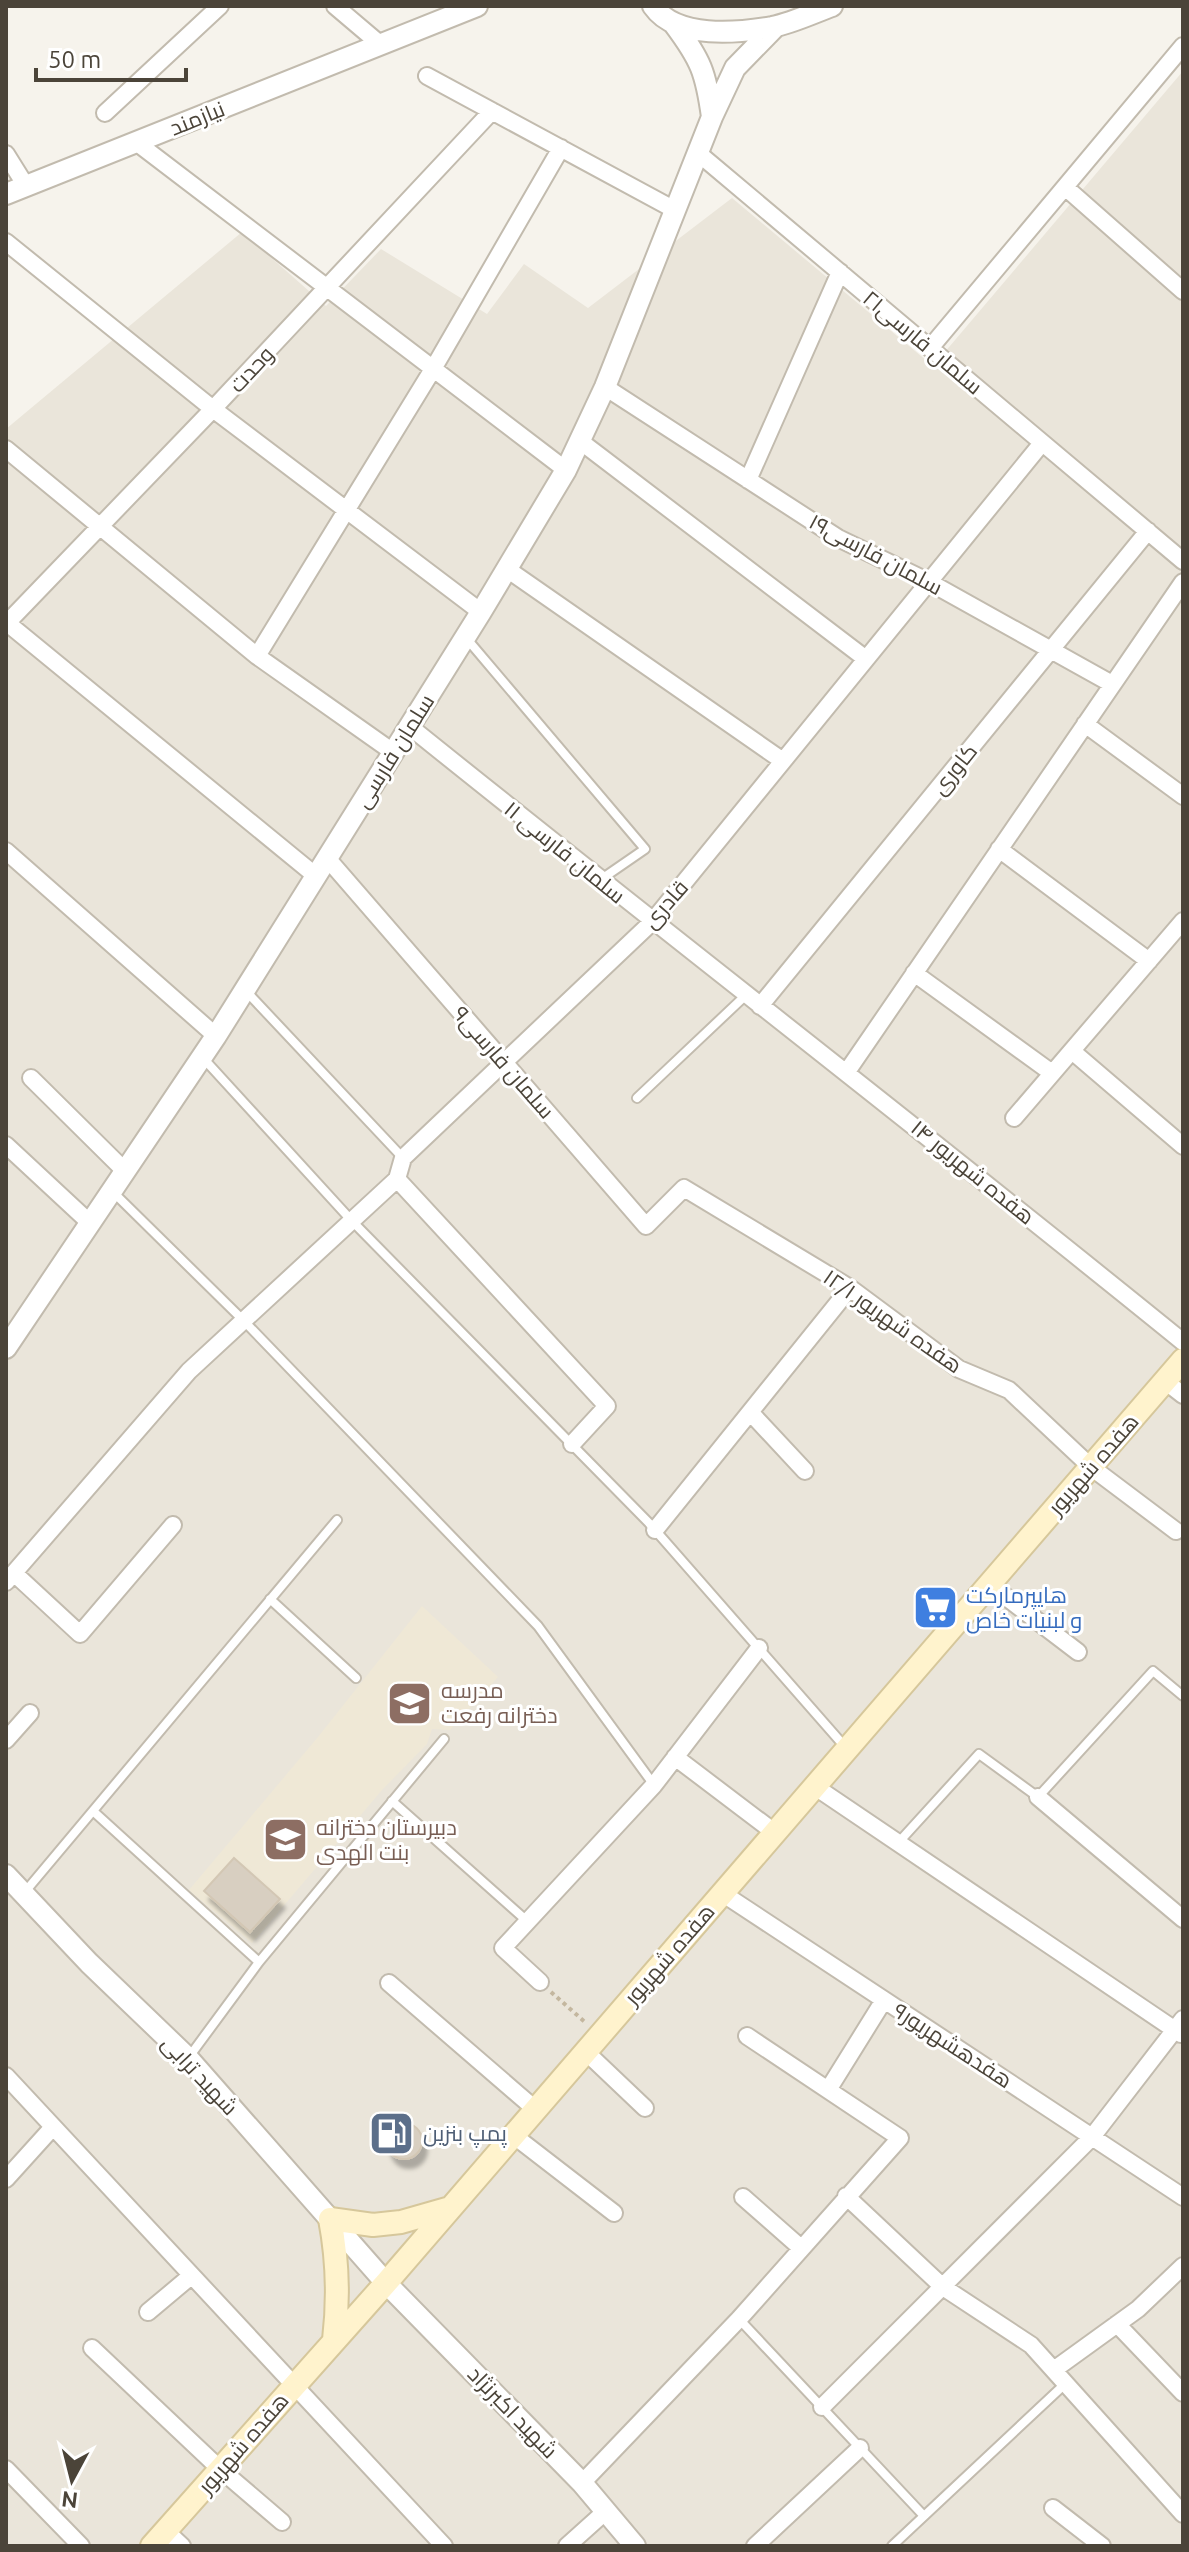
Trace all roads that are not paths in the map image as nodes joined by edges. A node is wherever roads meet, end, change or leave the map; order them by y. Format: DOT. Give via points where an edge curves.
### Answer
graph roads {
  1 [pos="220,6"];
  2 [pos="335,6"];
  3 [pos="477,6"];
  4 [pos="832,6"];
  5 [pos="652,7"];
  6 [pos="674,24"];
  7 [pos="775,27"];
  8 [pos="381,45"];
  9 [pos="1183,46"];
  10 [pos="427,76"];
  11 [pos="492,111"];
  12 [pos="105,113"];
  13 [pos="712,117"];
  14 [pos="136,142"];
  15 [pos="561,148"];
  16 [pos="698,153"];
  17 [pos="6,154"];
  18 [pos="26,186"];
  19 [pos="1065,187"];
  20 [pos="6,194"];
  21 [pos="675,210"];
  22 [pos="6,242"];
  23 [pos="840,272"];
  24 [pos="326,287"];
  25 [pos="1183,291"];
  26 [pos="930,348"];
  27 [pos="433,369"];
  28 [pos="605,387"];
  29 [pos="213,409"];
  30 [pos="580,441"];
  31 [pos="1042,443"];
  32 [pos="6,449"];
  33 [pos="566,470"];
  34 [pos="748,480"];
  35 [pos="346,510"];
  36 [pos="100,526"];
  37 [pos="1148,531"];
  38 [pos="1183,561"];
  39 [pos="507,569"];
  40 [pos="929,582"];
  41 [pos="1183,582"];
  42 [pos="481,612"];
  43 [pos="6,623"];
  44 [pos="465,637"];
  45 [pos="1051,650"];
  46 [pos="257,656"];
  47 [pos="866,659"];
  48 [pos="1112,684"];
  49 [pos="1085,724"];
  50 [pos="409,726"];
  51 [pos="393,752"];
  52 [pos="783,761"];
  53 [pos="1183,796"];
  54 [pos="999,849"];
  55 [pos="6,851"];
  56 [pos="327,858"];
  57 [pos="316,876"];
  58 [pos="600,880"];
  59 [pos="1183,921"];
  60 [pos="652,922"];
  61 [pos="1149,961"];
  62 [pos="914,973"];
  63 [pos="245,989"];
  64 [pos="746,995"];
  65 [pos="760,1006"];
  66 [pos="216,1036"];
  67 [pos="1072,1051"];
  68 [pos="202,1057"];
  69 [pos="504,1062"];
  70 [pos="846,1073"];
  71 [pos="1052,1073"];
  72 [pos="31,1078"];
  73 [pos="637,1098"];
  74 [pos="1014,1118"];
  75 [pos="6,1145"];
  76 [pos="1183,1146"];
  77 [pos="403,1158"];
  78 [pos="125,1171"];
  79 [pos="397,1179"];
  80 [pos="684,1188"];
  81 [pos="112,1191"];
  82 [pos="352,1221"];
  83 [pos="90,1223"];
  84 [pos="850,1288"];
  85 [pos="244,1321"];
  86 [pos="1183,1342"];
  87 [pos="6,1348"];
  88 [pos="1183,1360"];
  89 [pos="1165,1381"];
  90 [pos="1183,1395"];
  91 [pos="750,1412"];
  92 [pos="572,1444"];
  93 [pos="1091,1467"];
  94 [pos="805,1471"];
  95 [pos="337,1520"];
  96 [pos="173,1525"];
  97 [pos="655,1530"];
  98 [pos="1176,1531"];
  99 [pos="10,1578"];
  100 [pos="989,1584"];
  101 [pos="270,1599"];
  102 [pos="759,1648"];
  103 [pos="1078,1652"];
  104 [pos="356,1678"];
  105 [pos="1183,1696"];
  106 [pos="30,1713"];
  107 [pos="444,1739"];
  108 [pos="6,1740"];
  109 [pos="847,1748"];
  110 [pos="675,1757"];
  111 [pos="654,1785"];
  112 [pos="814,1786"];
  113 [pos="1038,1797"];
  114 [pos="392,1801"];
  115 [pos="93,1811"];
  116 [pos="774,1832"];
  117 [pos="898,1843"];
  118 [pos="6,1875"];
  119 [pos="722,1893"];
  120 [pos="23,1894"];
  121 [pos="1183,1919"];
  122 [pos="527,1921"];
  123 [pos="259,1962"];
  124 [pos="540,1982"];
  125 [pos="389,1983"];
  126 [pos="884,2000"];
  127 [pos="1180,2028"];
  128 [pos="747,2036"];
  129 [pos="592,2043"];
  130 [pos="188,2058"];
  131 [pos="6,2076"];
  132 [pos="828,2090"];
  133 [pos="645,2108"];
  134 [pos="535,2109"];
  135 [pos="53,2127"];
  136 [pos="513,2135"];
  137 [pos="1092,2137"];
  138 [pos="6,2179"];
  139 [pos="846,2196"];
  140 [pos="743,2197"];
  141 [pos="1183,2197"];
  142 [pos="450,2208"];
  143 [pos="614,2213"];
  144 [pos="330,2219"];
  145 [pos="801,2248"];
  146 [pos="1183,2266"];
  147 [pos="191,2276"];
  148 [pos="386,2283"];
  149 [pos="943,2287"];
  150 [pos="148,2312"];
  151 [pos="739,2319"];
  152 [pos="1117,2324"];
  153 [pos="334,2340"];
  154 [pos="92,2348"];
  155 [pos="1055,2369"];
  156 [pos="1067,2383"];
  157 [pos="293,2386"];
  158 [pos="1183,2393"];
  159 [pos="822,2407"];
  160 [pos="860,2448"];
  161 [pos="6,2469"];
  162 [pos="220,2469"];
  163 [pos="582,2483"];
  164 [pos="1053,2508"];
  165 [pos="606,2511"];
  166 [pos="1183,2514"];
  167 [pos="924,2516"];
  168 [pos="282,2522"];
  169 [pos="166,2541"];
  170 [pos="81,2546"];
  171 [pos="444,2546"];
  172 [pos="567,2546"];
  173 [pos="635,2546"];
  174 [pos="755,2546"];
  175 [pos="892,2546"];
  176 [pos="1102,2546"];
  1 -- 12 [label="street"];
  2 -- 8 [label="street"];
  3 -- 8 [label="street, نیازمند"];
  4 -- 7 [label="street"];
  5 -- 6 [label="street"];
  6 -- 7 [label="street" via="735,31"];
  6 -- 13 [label="street" via="697,54"];
  7 -- 13 [label="street, سلمان فارسی" via="735,68"];
  8 -- 14 [label="street, نیازمند"];
  9 -- 19 [label="street"];
  10 -- 11 [label="street"];
  11 -- 15 [label="street"];
  11 -- 24 [label="street, وحدت"];
  13 -- 16 [label="street, سلمان فارسی"];
  14 -- 18 [label="street, نیازمند"];
  14 -- 24 [label="street"];
  15 -- 21 [label="street"];
  15 -- 27 [label="street"];
  16 -- 21 [label="street, سلمان فارسی"];
  16 -- 23 [label="street, سلمان فارسی۲۱"];
  17 -- 18 [label="street"];
  18 -- 20 [label="street, نیازمند"];
  19 -- 25 [label="street"];
  19 -- 26 [label="street"];
  21 -- 28 [label="street, سلمان فارسی"];
  22 -- 29 [label="street"];
  23 -- 26 [label="street, سلمان فارسی۲۱"];
  23 -- 34 [label="street"];
  24 -- 27 [label="street"];
  24 -- 29 [label="street, وحدت"];
  26 -- 31 [label="street, سلمان فارسی۲۱"];
  27 -- 33 [label="street"];
  27 -- 35 [label="street"];
  28 -- 30 [label="street, سلمان فارسی"];
  28 -- 34 [label="street, سلمان فارسی۱۹"];
  29 -- 35 [label="street"];
  29 -- 36 [label="street, وحدت"];
  30 -- 33 [label="street, سلمان فارسی"];
  30 -- 47 [label="street"];
  31 -- 37 [label="street, سلمان فارسی۲۱"];
  31 -- 40 [label="street, قادری"];
  32 -- 36 [label="street"];
  33 -- 39 [label="street, سلمان فارسی"];
  34 -- 40 [label="street, سلمان فارسی۱۹" via="838,538"];
  35 -- 42 [label="street"];
  35 -- 46 [label="street"];
  36 -- 43 [label="street, وحدت"];
  36 -- 46 [label="street"];
  37 -- 38 [label="street, سلمان فارسی۲۱"];
  37 -- 45 [label="street, کاوری"];
  39 -- 42 [label="street, سلمان فارسی"];
  39 -- 52 [label="street"];
  40 -- 45 [label="street, سلمان فارسی۱۹"];
  40 -- 47 [label="street, قادری"];
  41 -- 48 [label="street"];
  42 -- 44 [label="street, سلمان فارسی"];
  43 -- 57 [label="street"];
  44 -- 50 [label="street, سلمان فارسی"];
  44 -- 58 [label="lane" via="645,849"];
  45 -- 48 [label="street, سلمان فارسی۱۹"];
  45 -- 65 [label="street, کاوری"];
  46 -- 51 [label="street"];
  47 -- 52 [label="street, قادری"];
  48 -- 49 [label="street"];
  49 -- 53 [label="street"];
  49 -- 54 [label="street"];
  50 -- 51 [label="street, سلمان فارسی"];
  50 -- 58 [label="street, سلمان فارسی ۱۱"];
  51 -- 56 [label="street, سلمان فارسی"];
  52 -- 60 [label="street, قادری"];
  54 -- 61 [label="street"];
  54 -- 62 [label="street"];
  55 -- 66 [label="street"];
  56 -- 57 [label="street, سلمان فارسی"];
  56 -- 69 [label="street, سلمان فارسی۹"];
  57 -- 63 [label="street, سلمان فارسی"];
  58 -- 60 [label="street, سلمان فارسی ۱۱"];
  59 -- 61 [label="street"];
  60 -- 64 [label="street, سلمان فارسی ۱۱"];
  60 -- 69 [label="street, قادری"];
  61 -- 67 [label="street"];
  62 -- 70 [label="street"];
  62 -- 71 [label="street"];
  63 -- 66 [label="street, سلمان فارسی"];
  63 -- 77 [label="lane"];
  64 -- 65 [label="street, سلمان فارسی ۱۱"];
  64 -- 73 [label="lane"];
  65 -- 70 [label="street, هفده شهریور ۱۴"];
  66 -- 68 [label="street, سلمان فارسی"];
  67 -- 71 [label="street"];
  67 -- 76 [label="street"];
  68 -- 78 [label="street, سلمان فارسی"];
  68 -- 82 [label="lane"];
  69 -- 77 [label="street, قادری"];
  69 -- 80 [label="street, سلمان فارسی۹" via="646,1226"];
  70 -- 86 [label="street, هفده شهریور ۱۴"];
  71 -- 74 [label="street"];
  72 -- 78 [label="street"];
  75 -- 83 [label="street"];
  77 -- 79 [label="street"];
  78 -- 81 [label="street, سلمان فارسی"];
  79 -- 82 [label="street"];
  79 -- 92 [label="street" via="607,1406"];
  80 -- 84 [label="street, هفده شهریور ۱۲/۱"];
  81 -- 83 [label="street, سلمان فارسی"];
  81 -- 85 [label="lane"];
  82 -- 85 [label="street"];
  82 -- 92 [label="lane"];
  83 -- 87 [label="street, سلمان فارسی"];
  84 -- 91 [label="street"];
  84 -- 93 [label="street, هفده شهریور ۱۲/۱" via="959,1369 1009,1390"];
  85 -- 99 [label="street" via="189,1371"];
  85 -- 111 [label="lane" via="538,1626"];
  88 -- 89 [label="main road, هفده شهریور"];
  89 -- 90 [label="street"];
  89 -- 93 [label="main road, هفده شهریور"];
  91 -- 94 [label="street"];
  91 -- 97 [label="street"];
  92 -- 97 [label="lane"];
  93 -- 98 [label="street, هفده شهریور ۱۲/۱"];
  93 -- 100 [label="main road, هفده شهریور"];
  95 -- 101 [label="lane"];
  96 -- 99 [label="street" via="80,1634"];
  97 -- 102 [label="lane"];
  100 -- 103 [label="street"];
  100 -- 109 [label="main road, هفده شهریور"];
  101 -- 104 [label="lane"];
  101 -- 115 [label="lane"];
  102 -- 109 [label="lane"];
  102 -- 110 [label="street"];
  105 -- 113 [label="lane" via="1153,1671"];
  106 -- 108 [label="street"];
  107 -- 114 [label="lane"];
  109 -- 112 [label="main road, هفده شهریور"];
  110 -- 111 [label="street"];
  110 -- 116 [label="street"];
  111 -- 122 [label="street"];
  112 -- 116 [label="main road, هفده شهریور"];
  112 -- 117 [label="street"];
  113 -- 117 [label="lane" via="979,1754"];
  113 -- 121 [label="street"];
  114 -- 122 [label="lane"];
  114 -- 123 [label="lane"];
  115 -- 120 [label="lane"];
  115 -- 123 [label="lane"];
  116 -- 119 [label="main road, هفده شهریور"];
  117 -- 127 [label="street"];
  118 -- 120 [label="street, شهید ترابی"];
  119 -- 126 [label="street, هفدهشهریور۹"];
  119 -- 129 [label="main road, هفده شهریور"];
  120 -- 130 [label="street, شهید ترابی"];
  122 -- 124 [label="street" via="503,1948"];
  123 -- 130 [label="lane"];
  125 -- 134 [label="street"];
  126 -- 132 [label="street"];
  126 -- 137 [label="street, هفدهشهریور۹"];
  127 -- 137 [label="street"];
  128 -- 132 [label="street"];
  129 -- 133 [label="street"];
  129 -- 134 [label="main road, هفده شهریور"];
  130 -- 144 [label="street, شهید ترابی"];
  131 -- 135 [label="street"];
  132 -- 139 [label="street" via="900,2138"];
  134 -- 136 [label="main road, هفده شهریور"];
  135 -- 138 [label="street"];
  135 -- 147 [label="street"];
  136 -- 142 [label="main road, هفده شهریور"];
  136 -- 143 [label="street"];
  137 -- 141 [label="street, هفدهشهریور۹"];
  137 -- 149 [label="street"];
  139 -- 145 [label="street"];
  139 -- 149 [label="street"];
  140 -- 145 [label="street"];
  142 -- 144 [label="main road" via="373,2225"];
  142 -- 148 [label="main road, هفده شهریور"];
  144 -- 148 [label="street, شهید ترابی"];
  144 -- 153 [label="main road" via="338,2286"];
  145 -- 151 [label="street"];
  146 -- 152 [label="street"];
  147 -- 150 [label="street"];
  147 -- 157 [label="street"];
  148 -- 153 [label="main road, هفده شهریور"];
  148 -- 163 [label="street, شهید اکبرنژاد"];
  149 -- 155 [label="street" via="1031,2345"];
  149 -- 159 [label="street"];
  151 -- 159 [label="lane"];
  151 -- 163 [label="street"];
  152 -- 155 [label="street"];
  152 -- 158 [label="street"];
  153 -- 157 [label="main road, هفده شهریور"];
  154 -- 162 [label="street"];
  155 -- 156 [label="street"];
  156 -- 166 [label="street"];
  156 -- 167 [label="lane"];
  157 -- 162 [label="main road, هفده شهریور"];
  157 -- 171 [label="street"];
  159 -- 160 [label="lane"];
  160 -- 167 [label="lane"];
  160 -- 174 [label="street"];
  161 -- 170 [label="street"];
  162 -- 168 [label="street"];
  162 -- 169 [label="main road, هفده شهریور"];
  163 -- 165 [label="street, شهید اکبرنژاد"];
  164 -- 176 [label="street"];
  165 -- 172 [label="street"];
  165 -- 173 [label="street, شهید اکبرنژاد"];
  167 -- 175 [label="lane"];
}
